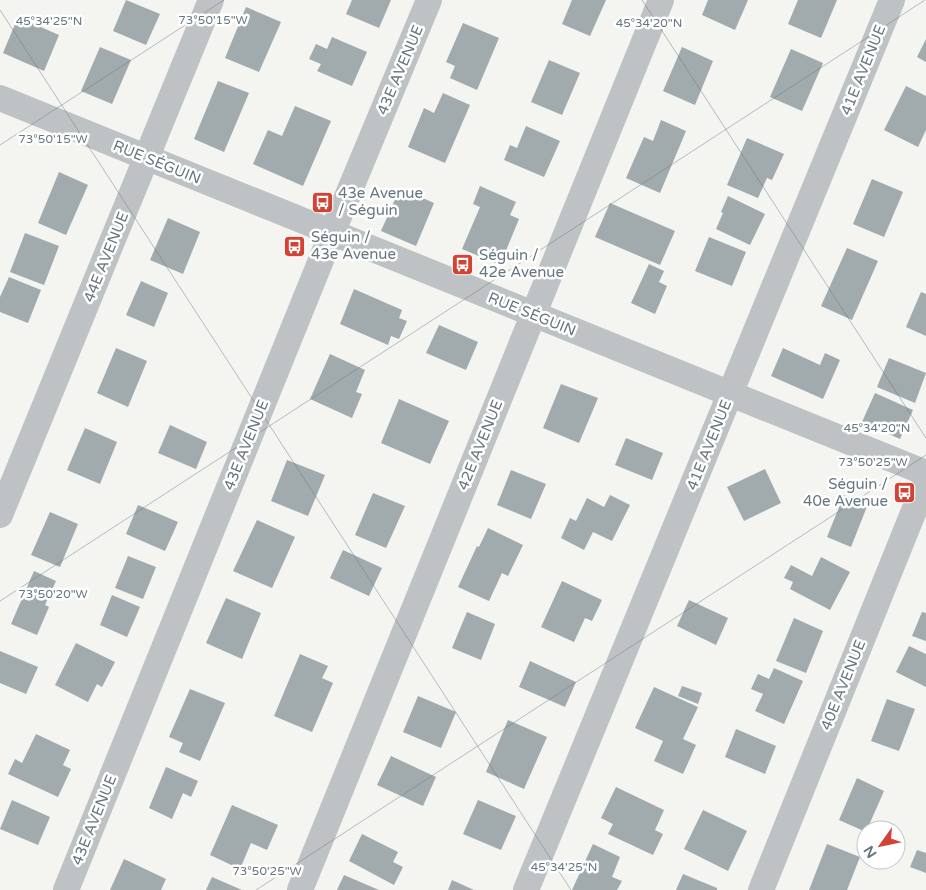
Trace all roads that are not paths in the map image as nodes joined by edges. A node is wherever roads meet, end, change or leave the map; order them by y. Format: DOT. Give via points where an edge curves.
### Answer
graph roads {
  1 [pos="211,0"];
  2 [pos="429,0"];
  3 [pos="661,0"];
  4 [pos="892,0"];
  5 [pos="0,98"];
  6 [pos="147,158"];
  7 [pos="332,233"];
  8 [pos="533,314"];
  9 [pos="730,394"];
  10 [pos="926,473"];
  11 [pos="926,481"];
  12 [pos="0,515"];
  13 [pos="66,890"];
  14 [pos="300,890"];
  15 [pos="526,890"];
  16 [pos="761,890"];
  1 -- 6 [label="street, 44E AVENUE"];
  2 -- 7 [label="street, 43E AVENUE"];
  3 -- 8 [label="street, 42E AVENUE"];
  4 -- 9 [label="street, 41E AVENUE"];
  5 -- 6 [label="street, RUE SÉGUIN"];
  6 -- 7 [label="street, RUE SÉGUIN"];
  6 -- 12 [label="street, 44E AVENUE"];
  7 -- 8 [label="street, RUE SÉGUIN"];
  7 -- 13 [label="street, 43E AVENUE"];
  8 -- 9 [label="street, RUE SÉGUIN"];
  8 -- 14 [label="street, 42E AVENUE"];
  9 -- 10 [label="street, RUE SÉGUIN"];
  9 -- 15 [label="street, 41E AVENUE"];
  11 -- 16 [label="street, 40E AVENUE"];
}
